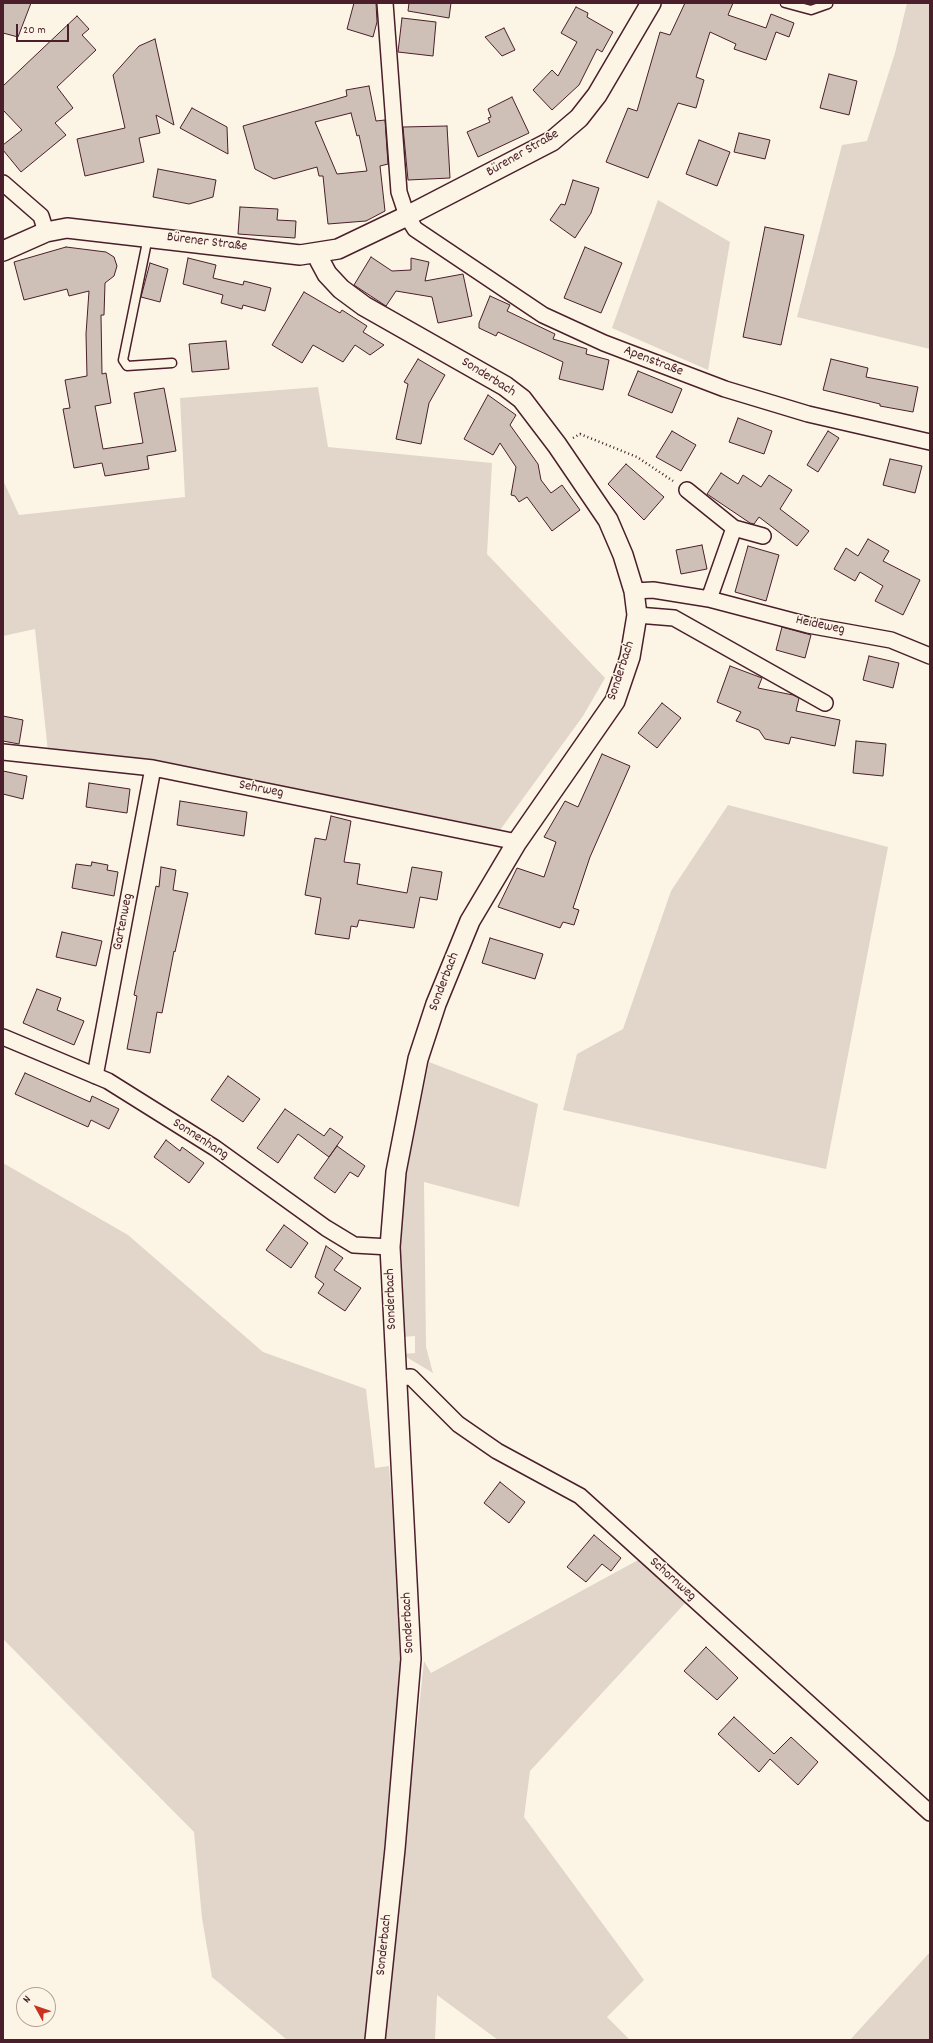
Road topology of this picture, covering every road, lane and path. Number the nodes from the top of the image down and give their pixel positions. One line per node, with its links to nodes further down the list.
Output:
1 (385, 3): 6 (street)
2 (651, 3): 6 (street, Bürener Straße)
3 (785, 3): 4 (lane)
4 (828, 4)
5 (3, 183): 7 (street)
6 (408, 216): 10 (street, Bürener Straße); 12 (street, Apenstraße)
7 (46, 232): 8 (street, Bürener Straße); 9 (street, Bürener Straße)
8 (148, 236): 10 (street, Bürener Straße); 11 (lane)
9 (3, 251)
10 (318, 253): 13 (street, Sonderbach)
11 (172, 363)
12 (930, 442)
13 (557, 445): 14 (path); 17 (street, Sonderbach)
14 (687, 490): 15 (street)
15 (734, 528): 16 (street); 18 (street)
16 (763, 536)
17 (634, 591): 18 (street, Heideweg); 19 (street, Sonderbach)
18 (708, 599): 20 (street, Heideweg)
19 (637, 615): 21 (street); 24 (street, Sonderbach)
20 (930, 656)
21 (825, 703)
22 (3, 752): 23 (street, Sehrweg)
23 (153, 768): 24 (street, Sehrweg); 26 (street, Gartenweg)
24 (517, 842): 27 (street, Sonderbach)
25 (3, 1037): 26 (street, Sonnenhang)
26 (95, 1076): 27 (street, Sonnenhang)
27 (390, 1247): 28 (street, Sonderbach)
28 (395, 1378): 29 (street, Schornweg); 30 (street, Sonderbach)
29 (930, 1813)
30 (375, 2040)

